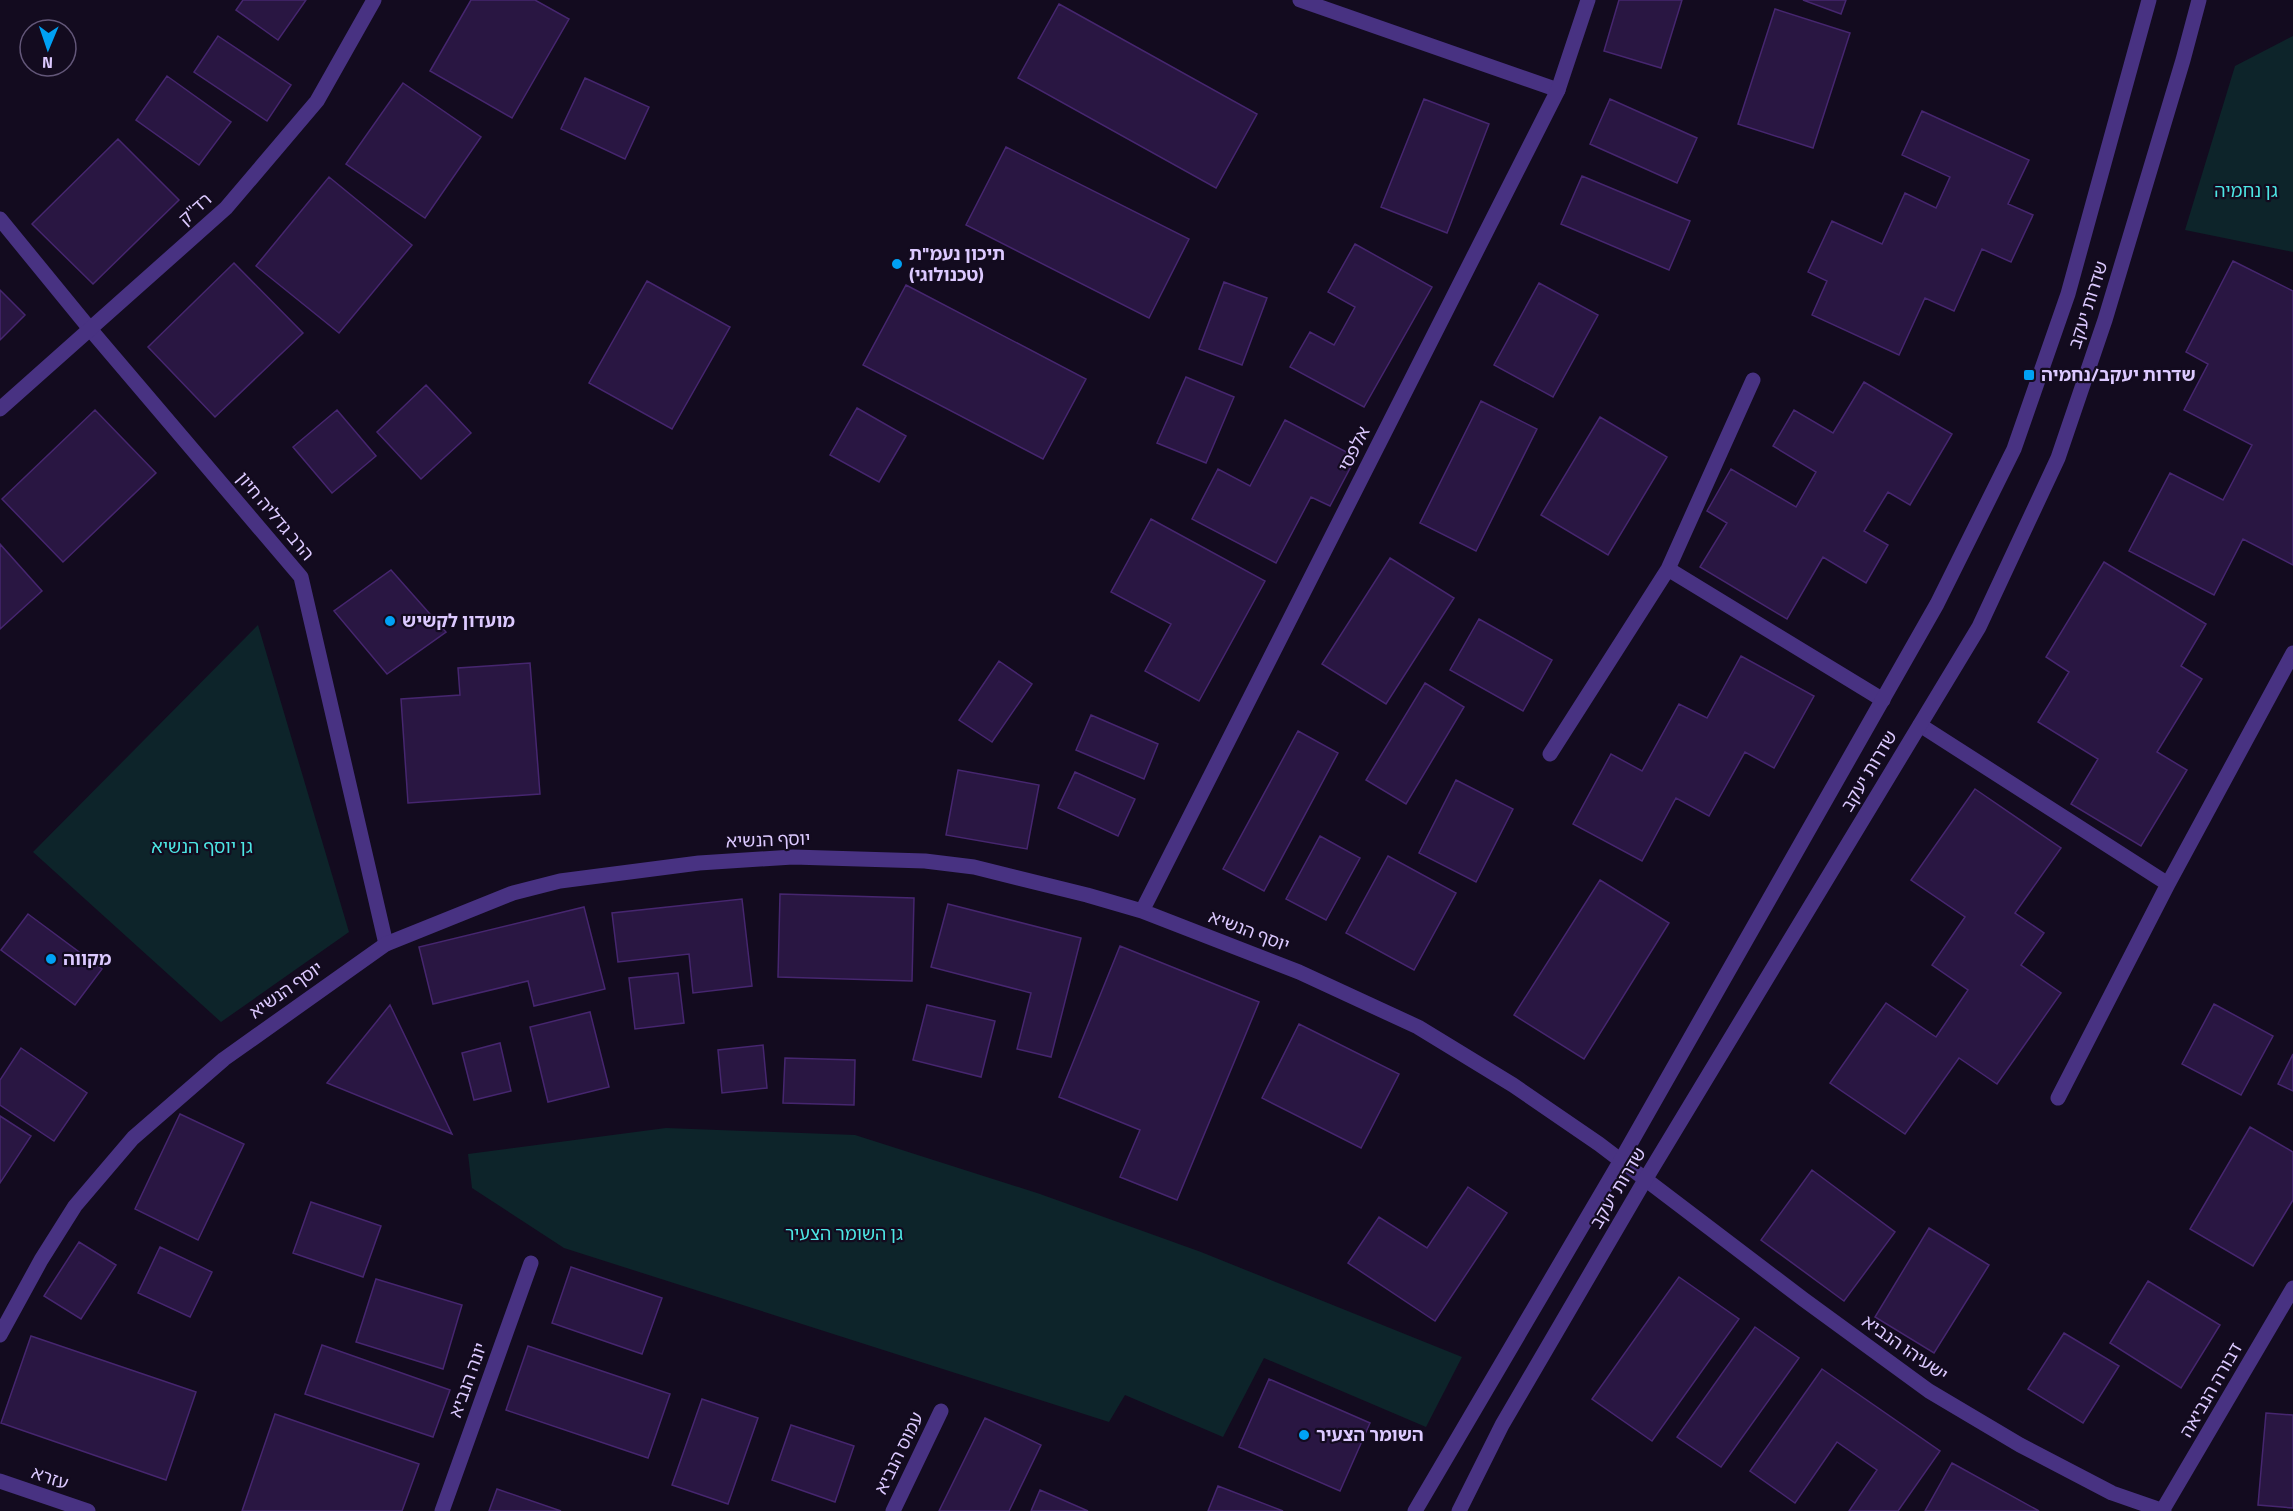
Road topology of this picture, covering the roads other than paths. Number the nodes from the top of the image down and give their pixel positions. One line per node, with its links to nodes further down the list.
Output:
1 (374, 0): 8 (street, רד"ק)
2 (1300, 0): 6 (street)
3 (1588, 0): 6 (street, אלפסי)
4 (2149, 0): 13 (street, שדרות יעקב)
5 (2199, 0): 14 (street, שדרות יעקב)
6 (1558, 90): 17 (street, אלפסי)
7 (0, 219): 8 (street, הרב גדליה חיון)
8 (90, 329): 10 (street, רד"ק); 18 (street, הרב גדליה חיון)
9 (1753, 380): 11 (street)
10 (0, 409)
11 (1668, 569): 13 (street); 15 (street)
12 (2293, 653): 16 (street)
13 (1883, 700): 20 (street, שדרות יעקב)
14 (1920, 725): 16 (street); 21 (street, שדרות יעקב)
15 (1550, 754)
16 (2168, 884): 19 (street)
17 (1142, 910): 18 (street, יוסף הנשיא); 20 (street, יוסף הנשיא)
18 (386, 944): 24 (street, יוסף הנשיא)
19 (2058, 1098)
20 (1621, 1160): 21 (street, יוסף הנשיא); 30 (street, שדרות יעקב)
21 (1645, 1180): 31 (street, שדרות יעקב); 32 (street, ישעיהו הנביא)
22 (531, 1263): 28 (street, יונה הנביא)
23 (2293, 1288): 32 (street, דבורה הנביאה)
24 (0, 1335)
25 (941, 1412): 29 (street, עמוס הנביא)
26 (0, 1481): 27 (street, עזרא)
27 (88, 1511)
28 (442, 1511)
29 (893, 1511)
30 (1415, 1511)
31 (1459, 1511)
32 (2163, 1511)

